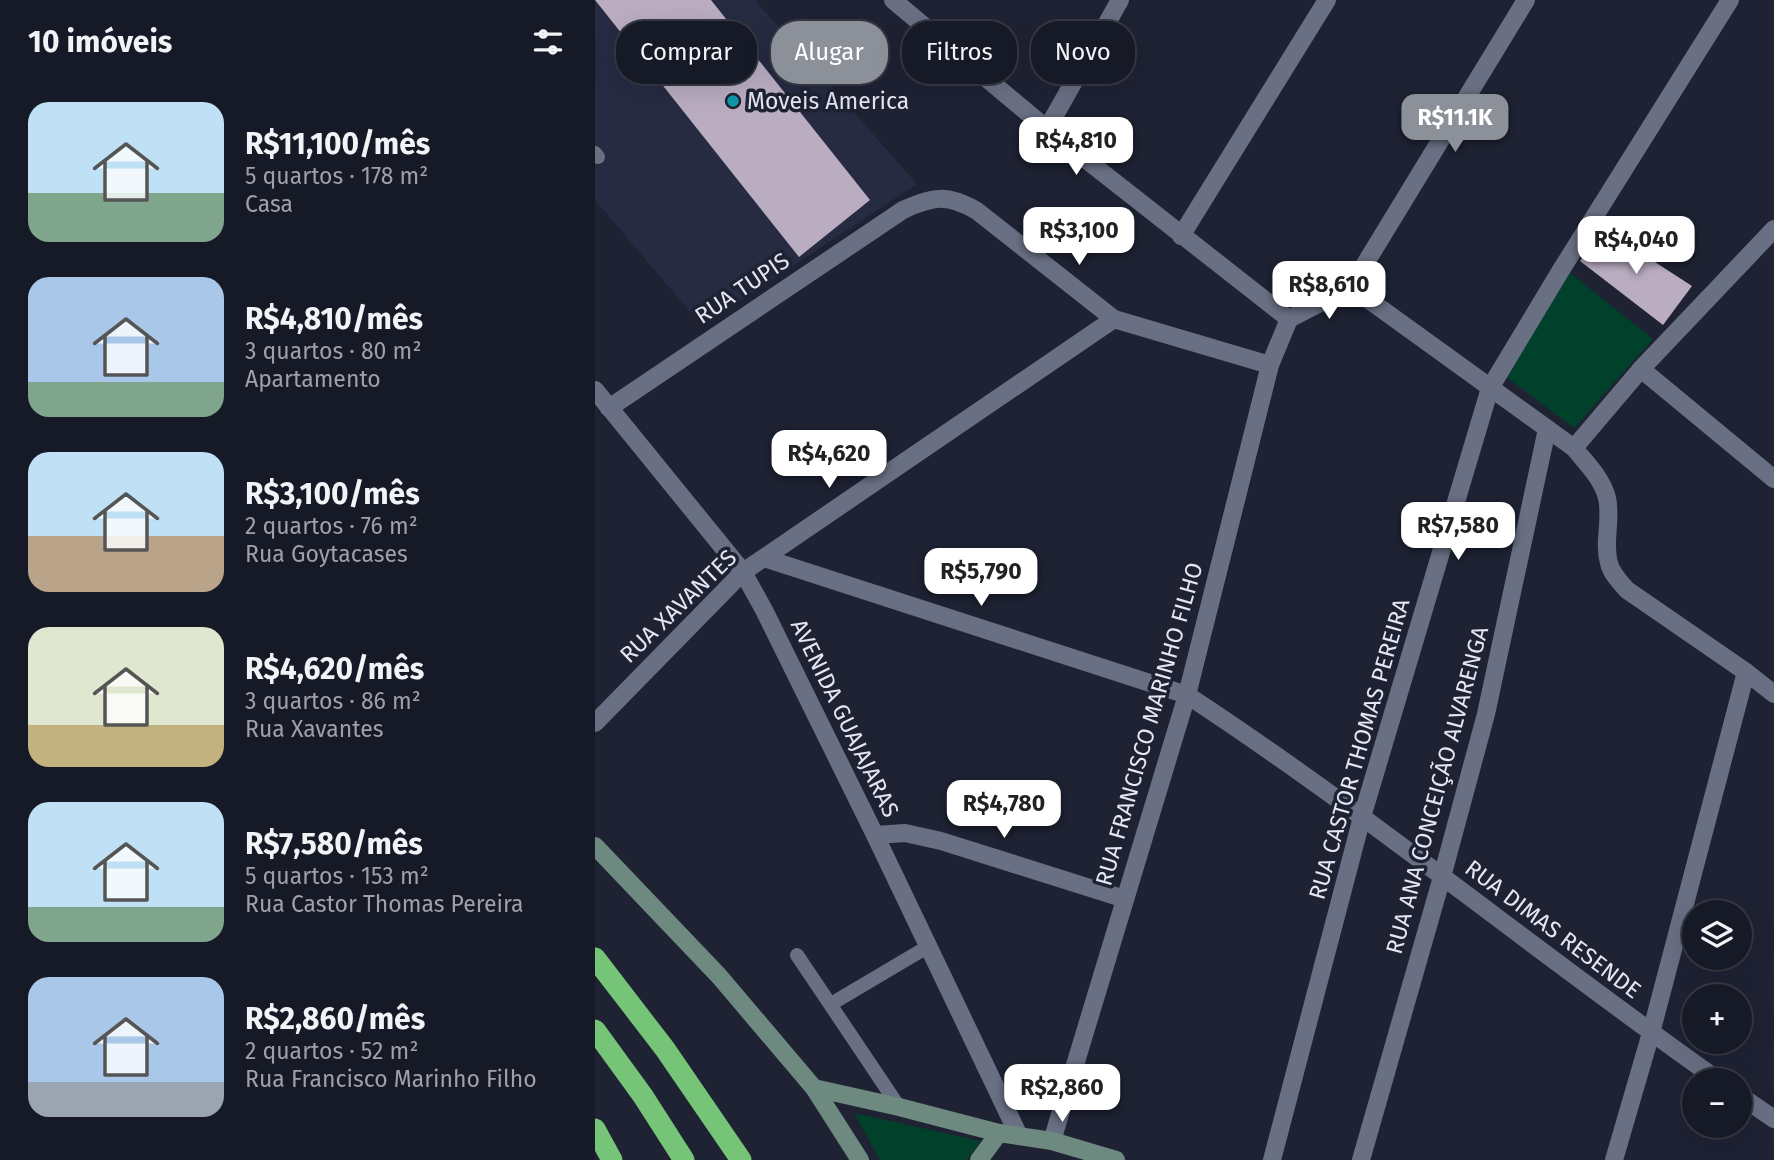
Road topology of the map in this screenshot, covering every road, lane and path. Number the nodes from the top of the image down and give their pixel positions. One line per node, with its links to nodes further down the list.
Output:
1 (893, 0): 6 (street)
2 (1120, 0): 6 (street)
3 (1327, 0): 8 (street)
4 (1526, 0): 9 (street)
5 (1730, 0): 14 (street, RUA CASTOR THOMAS PEREIRA)
6 (1047, 129): 8 (street)
7 (1774, 229): 13 (street)
8 (1181, 236): 11 (street)
9 (1351, 287): 11 (street); 14 (street)
10 (1114, 319): 12 (street); 16 (street, RUA TUPIS); 20 (street, RUA XAVANTES)
11 (1289, 319): 12 (street, RUA FRANCISCO MARINHO FILHO)
12 (1270, 365): 24 (street, RUA FRANCISCO MARINHO FILHO)
13 (1640, 369): 18 (street); 19 (street)
14 (1490, 388): 17 (street); 26 (street, RUA CASTOR THOMAS PEREIRA)
15 (595, 390): 16 (street, AVENIDA GUAJAJARAS)
16 (609, 408): 21 (street, AVENIDA GUAJAJARAS)
17 (1547, 429): 18 (street); 29 (street, RUA ANA CONCEIÇÃO ALVARENGA)
18 (1574, 448): 22 (street)
19 (1774, 479)
20 (764, 558): 21 (street, RUA XAVANTES); 24 (street, RUA DIMAS RESENDE)
21 (743, 572): 25 (street, RUA XAVANTES); 27 (street, AVENIDA GUAJAJARAS)
22 (1746, 672): 23 (street); 36 (street)
23 (1774, 694)
24 (1187, 695): 26 (street, RUA DIMAS RESENDE); 30 (street, RUA FRANCISCO MARINHO FILHO)
25 (595, 723)
26 (1362, 817): 29 (street, RUA DIMAS RESENDE); 52 (street, RUA CASTOR THOMAS PEREIRA)
27 (875, 835): 30 (street); 31 (street, AVENIDA GUAJAJARAS)
28 (595, 846): 38 (main road)
29 (1442, 877): 36 (street, RUA DIMAS RESENDE); 53 (street, RUA ANA CONCEIÇÃO ALVARENGA)
30 (1125, 899): 45 (street, RUA FRANCISCO MARINHO FILHO)
31 (929, 946): 34 (lane); 44 (street, AVENIDA GUAJAJARAS)
32 (797, 955): 34 (lane)
33 (595, 958): 48 (highway)
34 (831, 1004): 40 (lane)
35 (595, 1030): 47 (highway)
36 (1651, 1033): 37 (street, RUA DIMAS RESENDE); 54 (street)
37 (1701, 1068)
38 (814, 1088): 40 (main road); 49 (main road)
39 (1752, 1104): 41 (street)
40 (899, 1107): 43 (main road)
41 (1774, 1119)
42 (595, 1129): 46 (highway)
43 (999, 1133): 44 (main road); 50 (main road)
44 (1019, 1136): 45 (main road)
45 (1052, 1141): 51 (main road)
46 (612, 1160)
47 (684, 1160)
48 (741, 1160)
49 (860, 1160)
50 (979, 1160)
51 (1116, 1160)
52 (1272, 1160)
53 (1361, 1160)
54 (1614, 1160)

